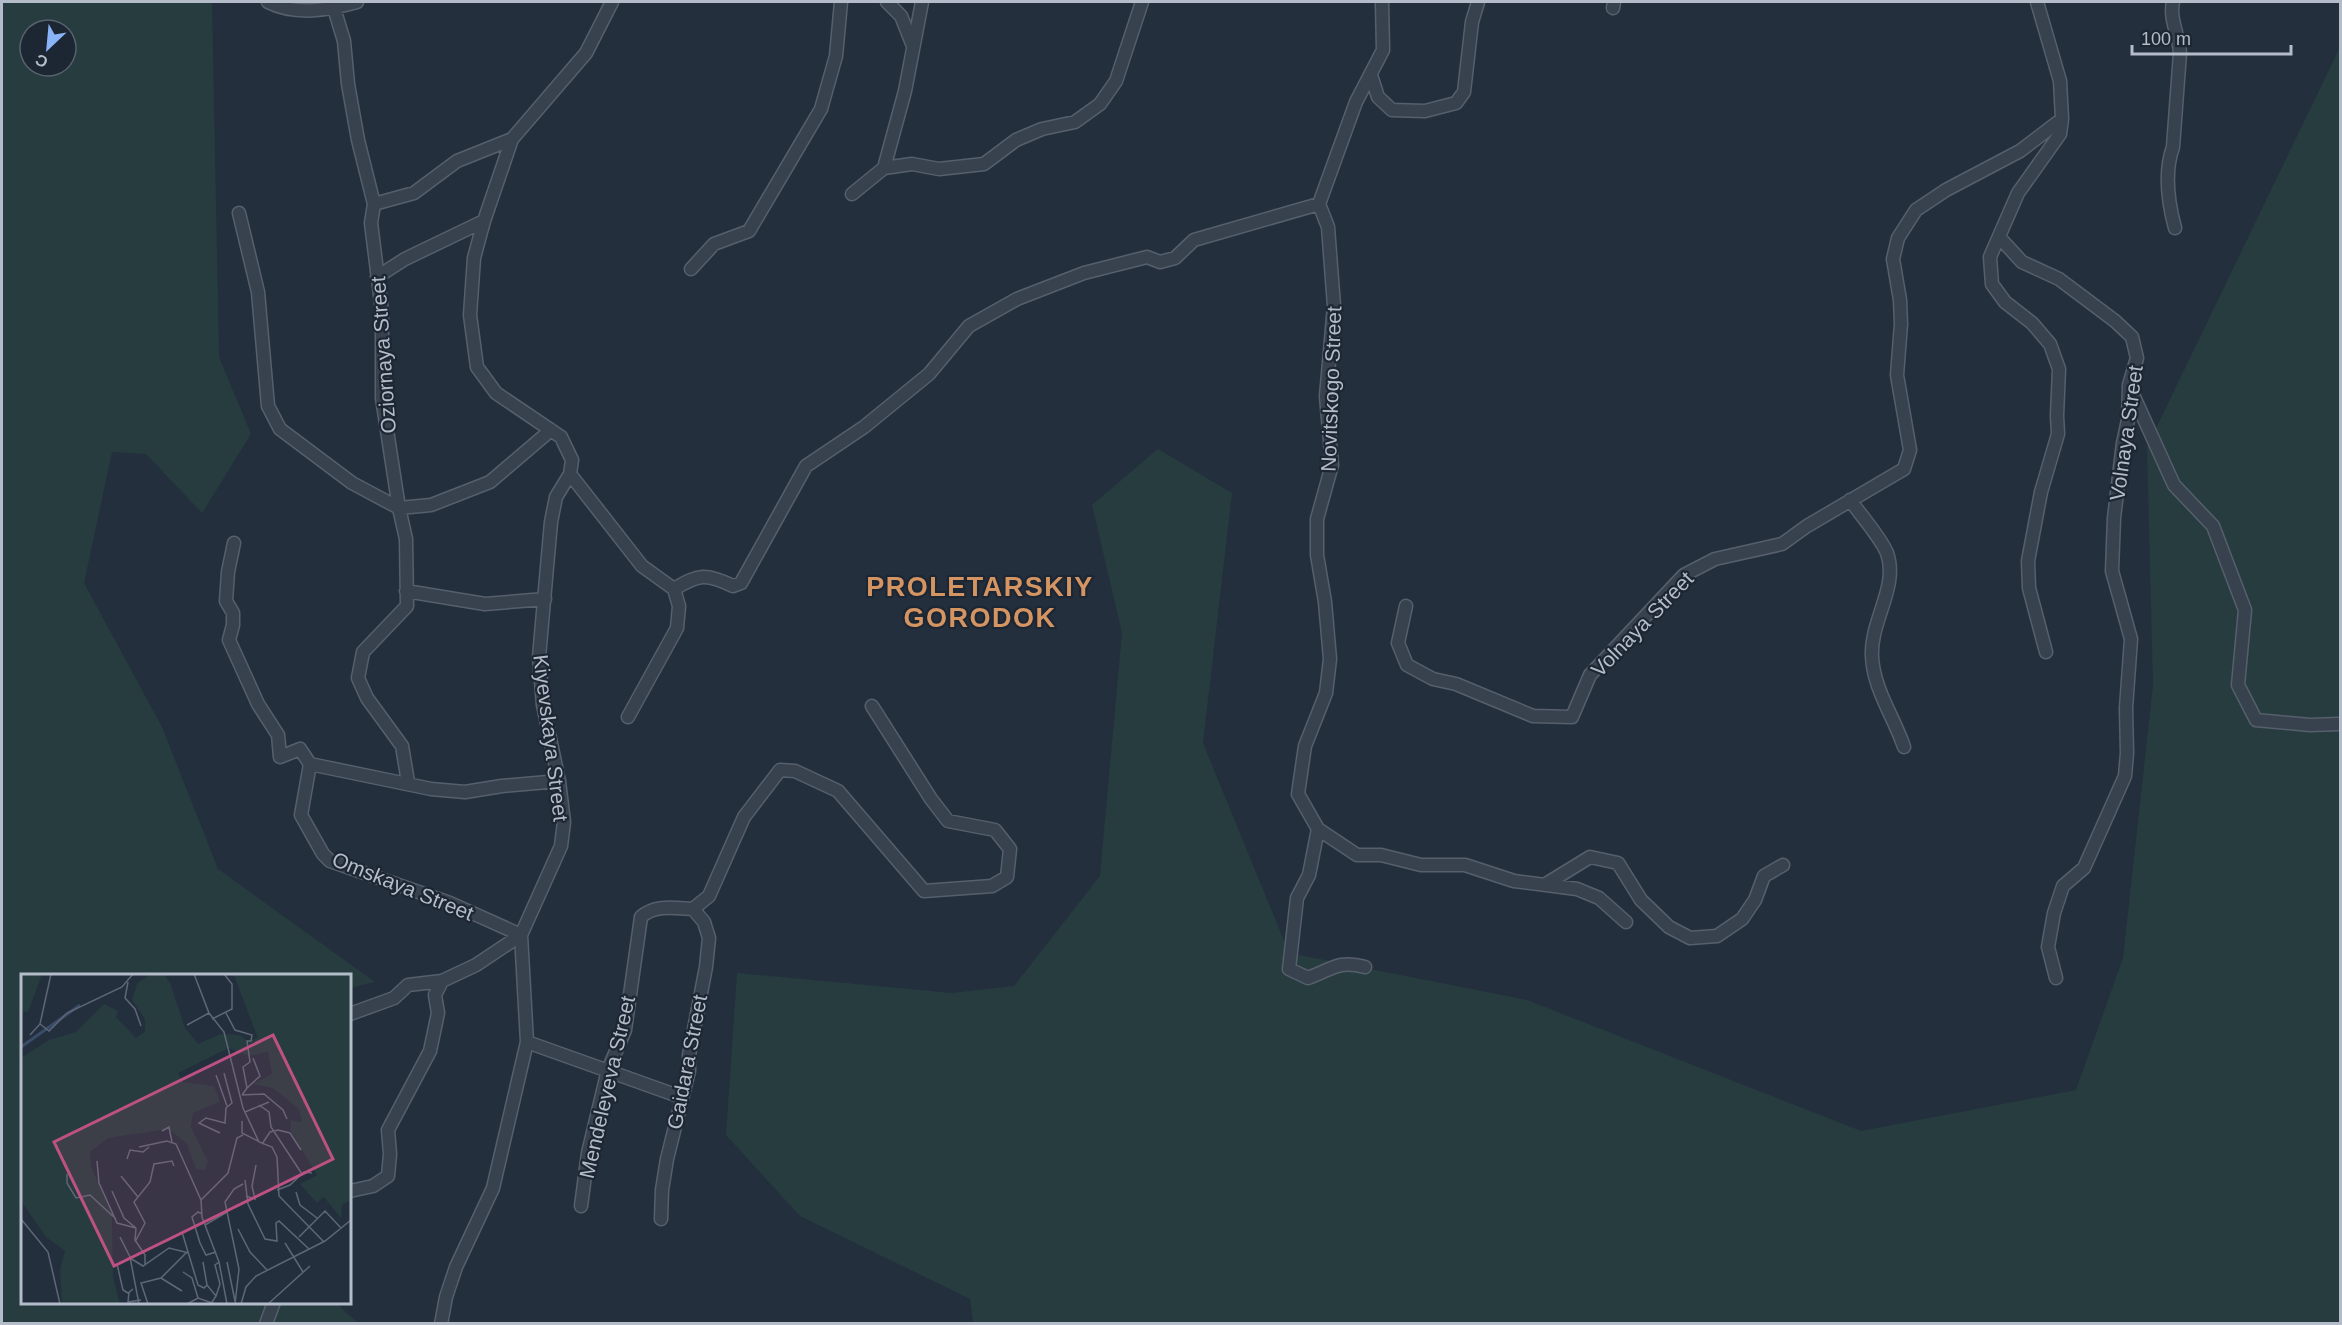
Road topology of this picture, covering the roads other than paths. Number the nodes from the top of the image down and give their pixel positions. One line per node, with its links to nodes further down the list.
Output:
1 (268, 2): 12 (street)
2 (357, 2): 12 (street)
3 (612, 2): 16 (street)
4 (841, 2): 25 (street)
5 (887, 2): 13 (street)
6 (922, 2): 13 (street)
7 (1142, 2): 17 (street)
8 (1382, 2): 14 (street)
9 (1478, 2): 14 (street)
10 (2037, 2): 15 (street)
11 (2173, 2): 23 (street)
12 (334, 8): 19 (street, Oziornaya Street)
13 (914, 47): 17 (street)
14 (1371, 75): 20 (street)
15 (2062, 119): 24 (street); 30 (street, Volnaya Street)
16 (512, 139): 19 (street); 22 (street)
17 (884, 168): 18 (street)
18 (852, 194)
19 (374, 204): 26 (street, Oziornaya Street)
20 (1319, 204): 33 (street); 45 (street, Novitskogo Street)
21 (239, 213): 31 (street)
22 (484, 221): 26 (street); 28 (street)
23 (2175, 228)
24 (2000, 237): 27 (street, Volnaya Street); 37 (street)
25 (691, 269)
26 (377, 277): 31 (street, Oziornaya Street)
27 (2129, 385): 40 (street); 52 (street, Volnaya Street)
28 (551, 430): 29 (street); 31 (street)
29 (570, 474): 33 (street); 35 (street, Kiyevskaya Street)
30 (1850, 500): 36 (street, Volnaya Street); 41 (street)
31 (399, 508): 34 (street, Oziornaya Street)
32 (234, 543): 42 (street)
33 (674, 589): 39 (street)
34 (406, 591): 35 (street); 44 (street, Oziornaya Street)
35 (545, 599): 43 (street, Kiyevskaya Street)
36 (1406, 606)
37 (2046, 652)
38 (872, 706): 48 (street)
39 (628, 717)
40 (2340, 724)
41 (1904, 747)
42 (310, 764): 44 (street); 50 (street, Omskaya Street)
43 (560, 781): 44 (street); 50 (street, Kiyevskaya Street)
44 (408, 782)
45 (1318, 829): 47 (street, Novitskogo Street); 51 (street)
46 (1783, 865): 47 (street)
47 (1546, 884): 49 (street)
48 (693, 909): 56 (street, Mendeleyeva Street); 57 (street, Gaidara Street)
49 (1626, 922)
50 (521, 935): 53 (street); 55 (street, Kiyevskaya Street)
51 (1365, 967)
52 (2056, 978)
53 (442, 981): 54 (street); 58 (street)
54 (351, 1014)
55 (527, 1042): 56 (street); 63 (street, Kiyevskaya Street)
56 (608, 1070): 57 (street); 59 (street, Mendeleyeva Street)
57 (681, 1097): 60 (street, Gaidara Street)
58 (351, 1191)
59 (581, 1206)
60 (661, 1219)
61 (273, 1304): 62 (street)
62 (266, 1323)
63 (441, 1323)

